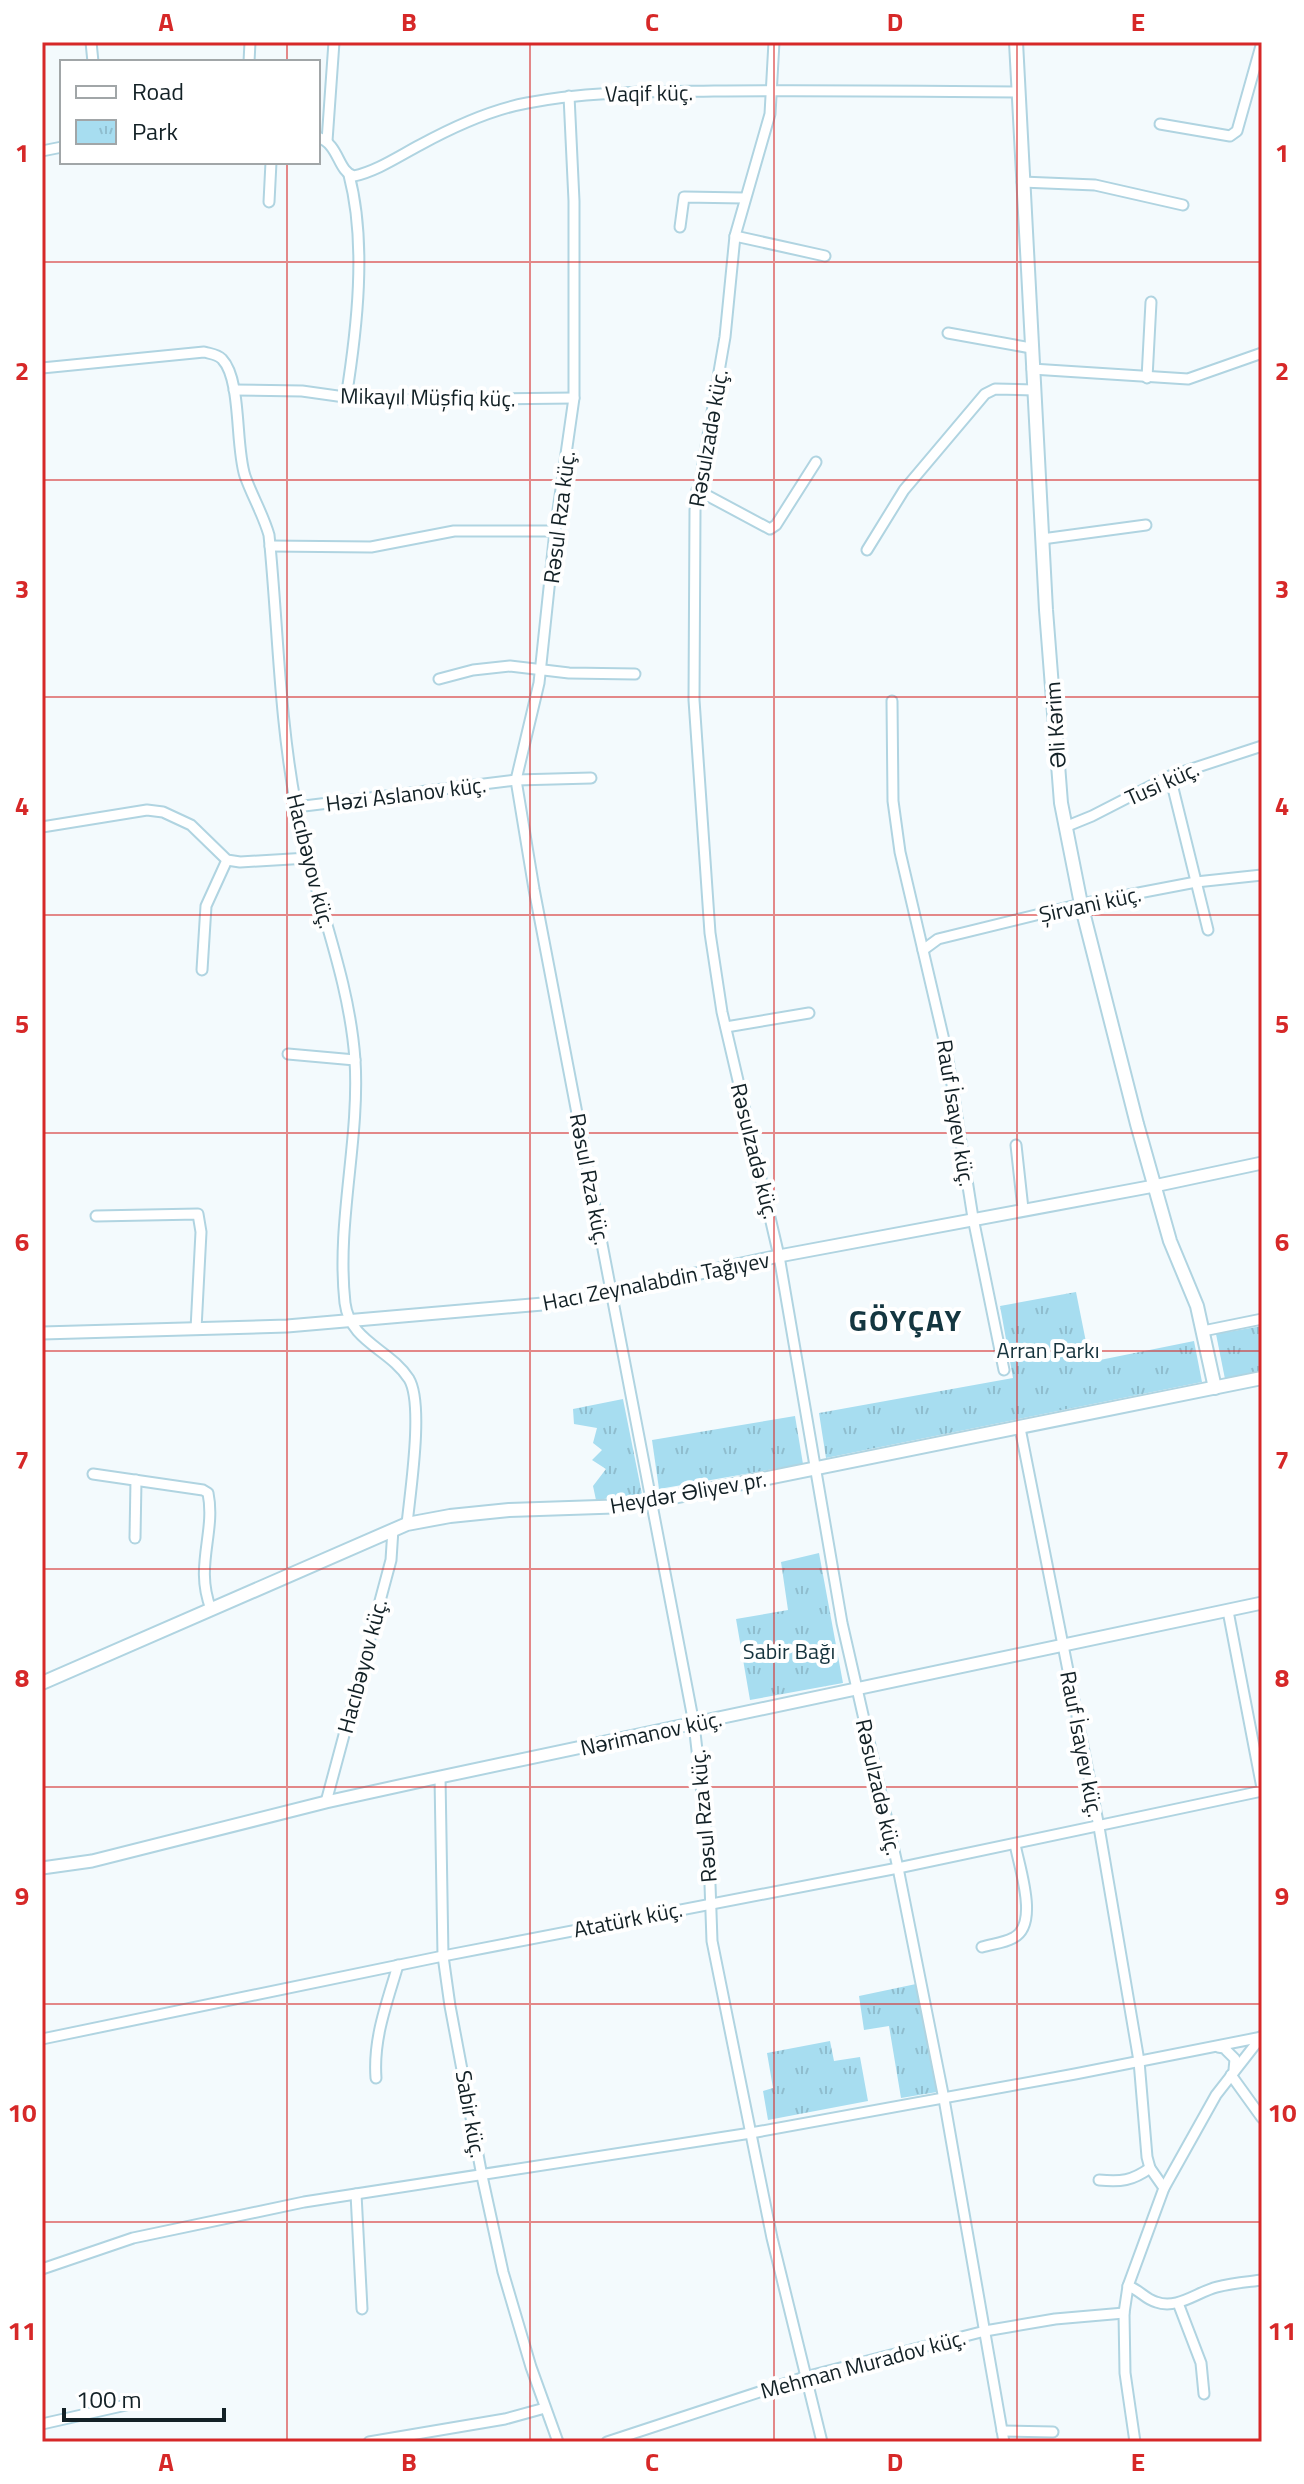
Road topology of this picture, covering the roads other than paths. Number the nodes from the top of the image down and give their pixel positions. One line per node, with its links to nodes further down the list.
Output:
1 (334, 42): 9 (street)
2 (774, 42): 5 (street, Rəsulzadə küç.)
3 (1016, 42): 6 (main road, Əli Kərim)
4 (1262, 42): 8 (street)
5 (771, 91): 6 (street, Vaqif küç.); 7 (street, Vaqif küç.); 13 (street, Rəsulzadə küç.)
6 (1017, 92): 12 (main road, Əli Kərim)
7 (569, 96): 11 (street, Vaqif küç.); 29 (street, Rəsul Rza küç.)
8 (1160, 124)
9 (323, 139): 11 (street)
10 (271, 164): 14 (street)
11 (349, 175): 28 (street)
12 (1022, 182): 15 (street); 21 (main road, Əli Kərim)
13 (744, 198): 16 (street); 17 (street, Rəsulzadə küç.)
14 (269, 202)
15 (1183, 205)
16 (680, 227)
17 (735, 236): 18 (street); 31 (street, Rəsulzadə küç.)
18 (825, 256)
19 (1151, 302): 25 (street)
20 (948, 333): 21 (street)
21 (1031, 348): 24 (main road, Əli Kərim)
22 (1262, 353): 25 (street)
23 (42, 368): 26 (street, Hacıbəyov küç.)
24 (1032, 369): 25 (street); 27 (main road, Əli Kərim)
25 (1147, 378)
26 (234, 390): 28 (street, Mikayıl Müşfiq küç.); 35 (street, Hacıbəyov küç.)
27 (1034, 390): 34 (main road, Əli Kərim); 36 (street)
28 (346, 398): 29 (street, Mikayıl Müşfiq küç.)
29 (574, 398): 33 (street, Rəsul Rza küç.)
30 (816, 462): 31 (street)
31 (697, 490): 57 (street, Rəsulzadə küç.)
32 (1146, 525): 34 (street)
33 (555, 531): 35 (street); 37 (street, Rəsul Rza küç.)
34 (1042, 539): 47 (main road, Əli Kərim)
35 (270, 546): 45 (street, Hacıbəyov küç.)
36 (867, 550)
37 (540, 669): 38 (street); 39 (street); 44 (street, Rəsul Rza küç.)
38 (635, 674)
39 (439, 679)
40 (892, 701): 54 (street, Rauf İsayev küç.)
41 (1262, 746): 42 (street, Tusi küç.)
42 (1170, 776): 47 (street, Tusi küç.); 51 (street)
43 (591, 778): 44 (street, Həzi Aslanov küç.)
44 (516, 780): 45 (street, Həzi Aslanov küç.); 67 (street, Rəsul Rza küç.)
45 (296, 807): 48 (street, Hacıbəyov küç.)
46 (42, 827): 49 (street)
47 (1065, 827): 52 (main road, Əli Kərim)
48 (308, 858): 49 (street); 59 (street, Hacıbəyov küç.)
49 (227, 860): 55 (street)
50 (1262, 875): 51 (street, Şirvani küç.)
51 (1196, 882): 52 (street, Şirvani küç.); 53 (street)
52 (1081, 904): 54 (street, Şirvani küç.); 62 (main road, Əli Kərim)
53 (1208, 930)
54 (923, 950): 65 (street, Rauf İsayev küç.)
55 (202, 970)
56 (809, 1013): 57 (street)
57 (726, 1027): 66 (street, Rəsulzadə küç.)
58 (288, 1054): 59 (street)
59 (355, 1060): 69 (street, Hacıbəyov küç.)
60 (1016, 1145): 63 (street)
61 (1262, 1163): 62 (street, Hacı Zeynalabdin Tağıyev)
62 (1154, 1186): 63 (street, Hacı Zeynalabdin Tağıyev); 71 (main road, Əli Kərim)
63 (1023, 1209): 65 (street, Hacı Zeynalabdin Tağıyev)
64 (96, 1216): 70 (street)
65 (973, 1218): 66 (street, Hacı Zeynalabdin Tağıyev); 73 (street, Rauf İsayev küç.)
66 (779, 1256): 67 (street, Hacı Zeynalabdin Tağıyev); 77 (street, Rəsulzadə küç.)
67 (612, 1293): 69 (street, Hacı Zeynalabdin Tağıyev); 80 (street, Rəsul Rza küç.)
68 (1262, 1319): 71 (street)
69 (349, 1322): 70 (street, Hacı Zeynalabdin Tağıyev); 81 (street)
70 (196, 1329): 72 (street, Hacı Zeynalabdin Tağıyev)
71 (1203, 1331): 75 (main road, Əli Kərim)
72 (42, 1333)
73 (1004, 1370)
74 (1262, 1378): 75 (main road, Heydər Əliyev pr.)
75 (1215, 1388): 76 (main road, Heydər Əliyev pr.)
76 (1020, 1428): 77 (main road, Heydər Əliyev pr.); 87 (street, Rauf İsayev küç.)
77 (815, 1469): 80 (main road, Heydər Əliyev pr.); 89 (street, Rəsulzadə küç.)
78 (93, 1474): 79 (street)
79 (136, 1480): 83 (street); 85 (street)
80 (653, 1502): 81 (main road, Heydər Əliyev pr.); 90 (street, Rəsul Rza küç.)
81 (407, 1524): 82 (main road, Heydər Əliyev pr.)
82 (393, 1529): 85 (main road, Heydər Əliyev pr.); 93 (street, Hacıbəyov küç.)
83 (135, 1538)
84 (1262, 1603): 86 (street, Nərimanov küç.)
85 (211, 1609): 88 (main road, Heydər Əliyev pr.)
86 (1228, 1611): 87 (street, Nərimanov küç.); 92 (street)
87 (1062, 1645): 89 (street, Nərimanov küç.); 94 (street, Rauf İsayev küç.)
88 (42, 1683)
89 (856, 1690): 90 (street, Nərimanov küç.); 97 (street, Rəsulzadə küç.)
90 (694, 1724): 91 (street, Nərimanov küç.); 98 (street, Rəsul Rza küç.)
91 (440, 1777): 93 (street, Nərimanov küç.); 100 (street, Sabir küç.)
92 (1262, 1790): 94 (street, Atatürk küç.)
93 (326, 1802): 96 (street, Nərimanov küç.)
94 (1099, 1827): 95 (street, Atatürk küç.); 105 (street, Rauf İsayev küç.)
95 (1015, 1844): 97 (street, Atatürk küç.); 99 (street)
96 (42, 1868)
97 (898, 1868): 98 (street, Atatürk küç.); 108 (street, Rəsulzadə küç.)
98 (709, 1903): 100 (street, Atatürk küç.); 110 (street, Rəsul Rza küç.)
99 (982, 1947)
100 (443, 1956): 101 (street, Atatürk küç.); 112 (street, Sabir küç.)
101 (398, 1965): 103 (street, Atatürk küç.); 107 (street)
102 (1262, 2037): 104 (street); 106 (street)
103 (42, 2039)
104 (1215, 2047): 105 (street); 106 (street)
105 (1139, 2061): 108 (street); 111 (street, Rauf İsayev küç.)
106 (1232, 2073): 109 (street); 114 (street)
107 (376, 2078)
108 (944, 2099): 110 (street); 122 (street, Rəsulzadə küç.)
109 (1262, 2118)
110 (751, 2133): 112 (street); 123 (street, Rəsul Rza küç.)
111 (1150, 2168): 113 (street); 114 (street)
112 (482, 2176): 115 (street); 126 (street, Sabir küç.)
113 (1099, 2180)
114 (1164, 2188): 118 (street)
115 (356, 2194): 116 (street); 120 (street)
116 (42, 2269)
117 (1262, 2280): 119 (street)
118 (1128, 2286): 119 (street); 121 (street)
119 (1178, 2303): 124 (street)
120 (362, 2309)
121 (1124, 2313): 122 (street, Mehman Muradov küç.); 135 (street)
122 (985, 2331): 123 (street, Mehman Muradov küç.); 128 (street, Rəsulzadə küç.)
123 (805, 2377): 132 (street, Mehman Muradov küç.); 133 (street, Rəsul Rza küç.)
124 (1204, 2394)
125 (135, 2403): 127 (street)
126 (545, 2408): 130 (street); 131 (street, Sabir küç.)
127 (42, 2424)
128 (1002, 2431): 129 (street); 134 (street, Rəsulzadə küç.)
129 (1053, 2432)
130 (369, 2442)
131 (558, 2442)
132 (607, 2442)
133 (822, 2442)
134 (1004, 2442)
135 (1135, 2442)

